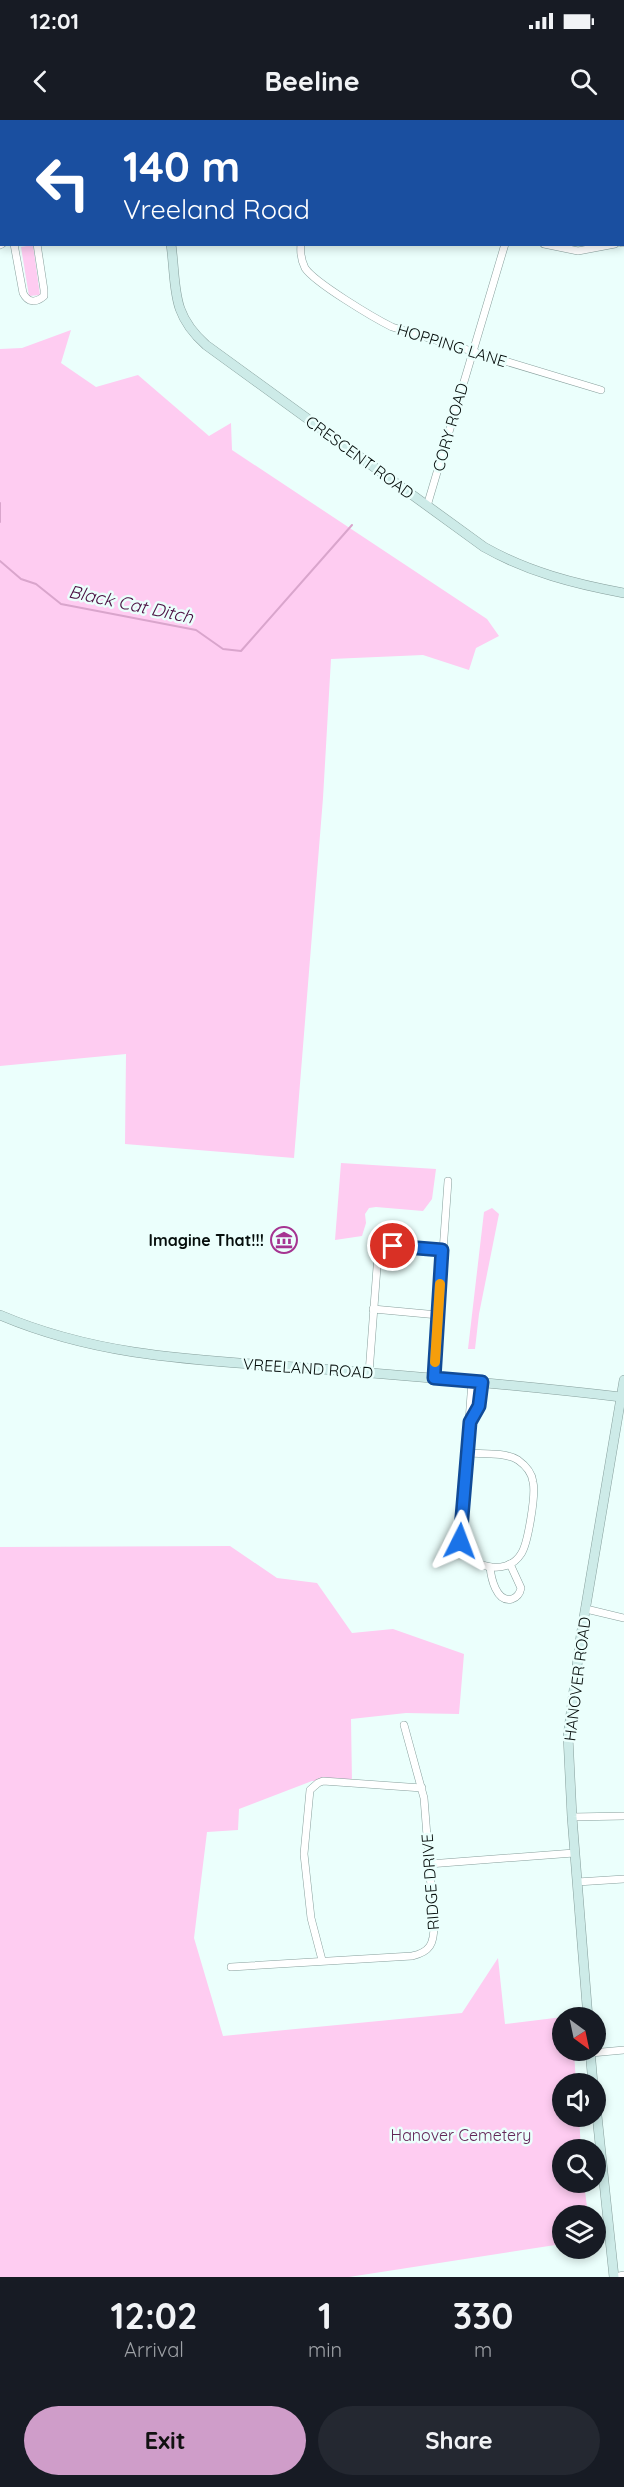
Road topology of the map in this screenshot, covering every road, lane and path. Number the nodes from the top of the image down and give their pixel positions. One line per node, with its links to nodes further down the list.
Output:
1 (14, 246): 2 (street)
2 (37, 246)
3 (171, 246): 10 (street, CRESCENT ROAD)
4 (301, 246): 8 (street, HOPPING LANE)
5 (504, 246): 8 (street, CORY ROAD)
6 (554, 246): 7 (street)
7 (601, 246)
8 (472, 352): 9 (street, HOPPING LANE); 10 (street, CORY ROAD)
9 (601, 390)
10 (427, 506): 11 (street, CRESCENT ROAD)
11 (624, 593)
12 (448, 1181): 13 (street)
13 (442, 1250): 14 (street); 16 (street)
14 (373, 1310): 16 (street); 17 (street)
15 (0, 1315): 17 (street, VREELAND ROAD)
16 (438, 1315): 18 (street)
17 (369, 1373): 18 (street, VREELAND ROAD)
18 (434, 1378): 20 (street, VREELAND ROAD)
19 (624, 1380): 21 (street, HANOVER ROAD)
20 (477, 1382): 21 (street, VREELAND ROAD); 22 (street)
21 (621, 1397): 25 (street, HANOVER ROAD)
22 (468, 1453): 23 (street); 24 (street)
23 (510, 1564): 24 (street); 24 (street)
24 (490, 1567)
25 (586, 1608): 26 (street); 30 (street, HANOVER ROAD)
26 (624, 1618)
27 (404, 1725): 28 (street, RIDGE DRIVE)
28 (422, 1788): 32 (street, RIDGE DRIVE); 35 (street)
29 (624, 1816): 30 (street)
30 (572, 1817): 31 (street, HANOVER ROAD)
31 (574, 1853): 32 (street); 34 (street, HANOVER ROAD)
32 (429, 1864): 35 (street, RIDGE DRIVE)
33 (624, 1879): 34 (street)
34 (577, 1882): 37 (street, HANOVER ROAD)
35 (322, 1960): 36 (street, RIDGE DRIVE)
36 (231, 1967)
37 (587, 2007)
38 (624, 2050): 39 (street)
39 (606, 2051)
40 (598, 2127): 42 (street)
41 (624, 2275): 42 (street)
42 (614, 2277)

